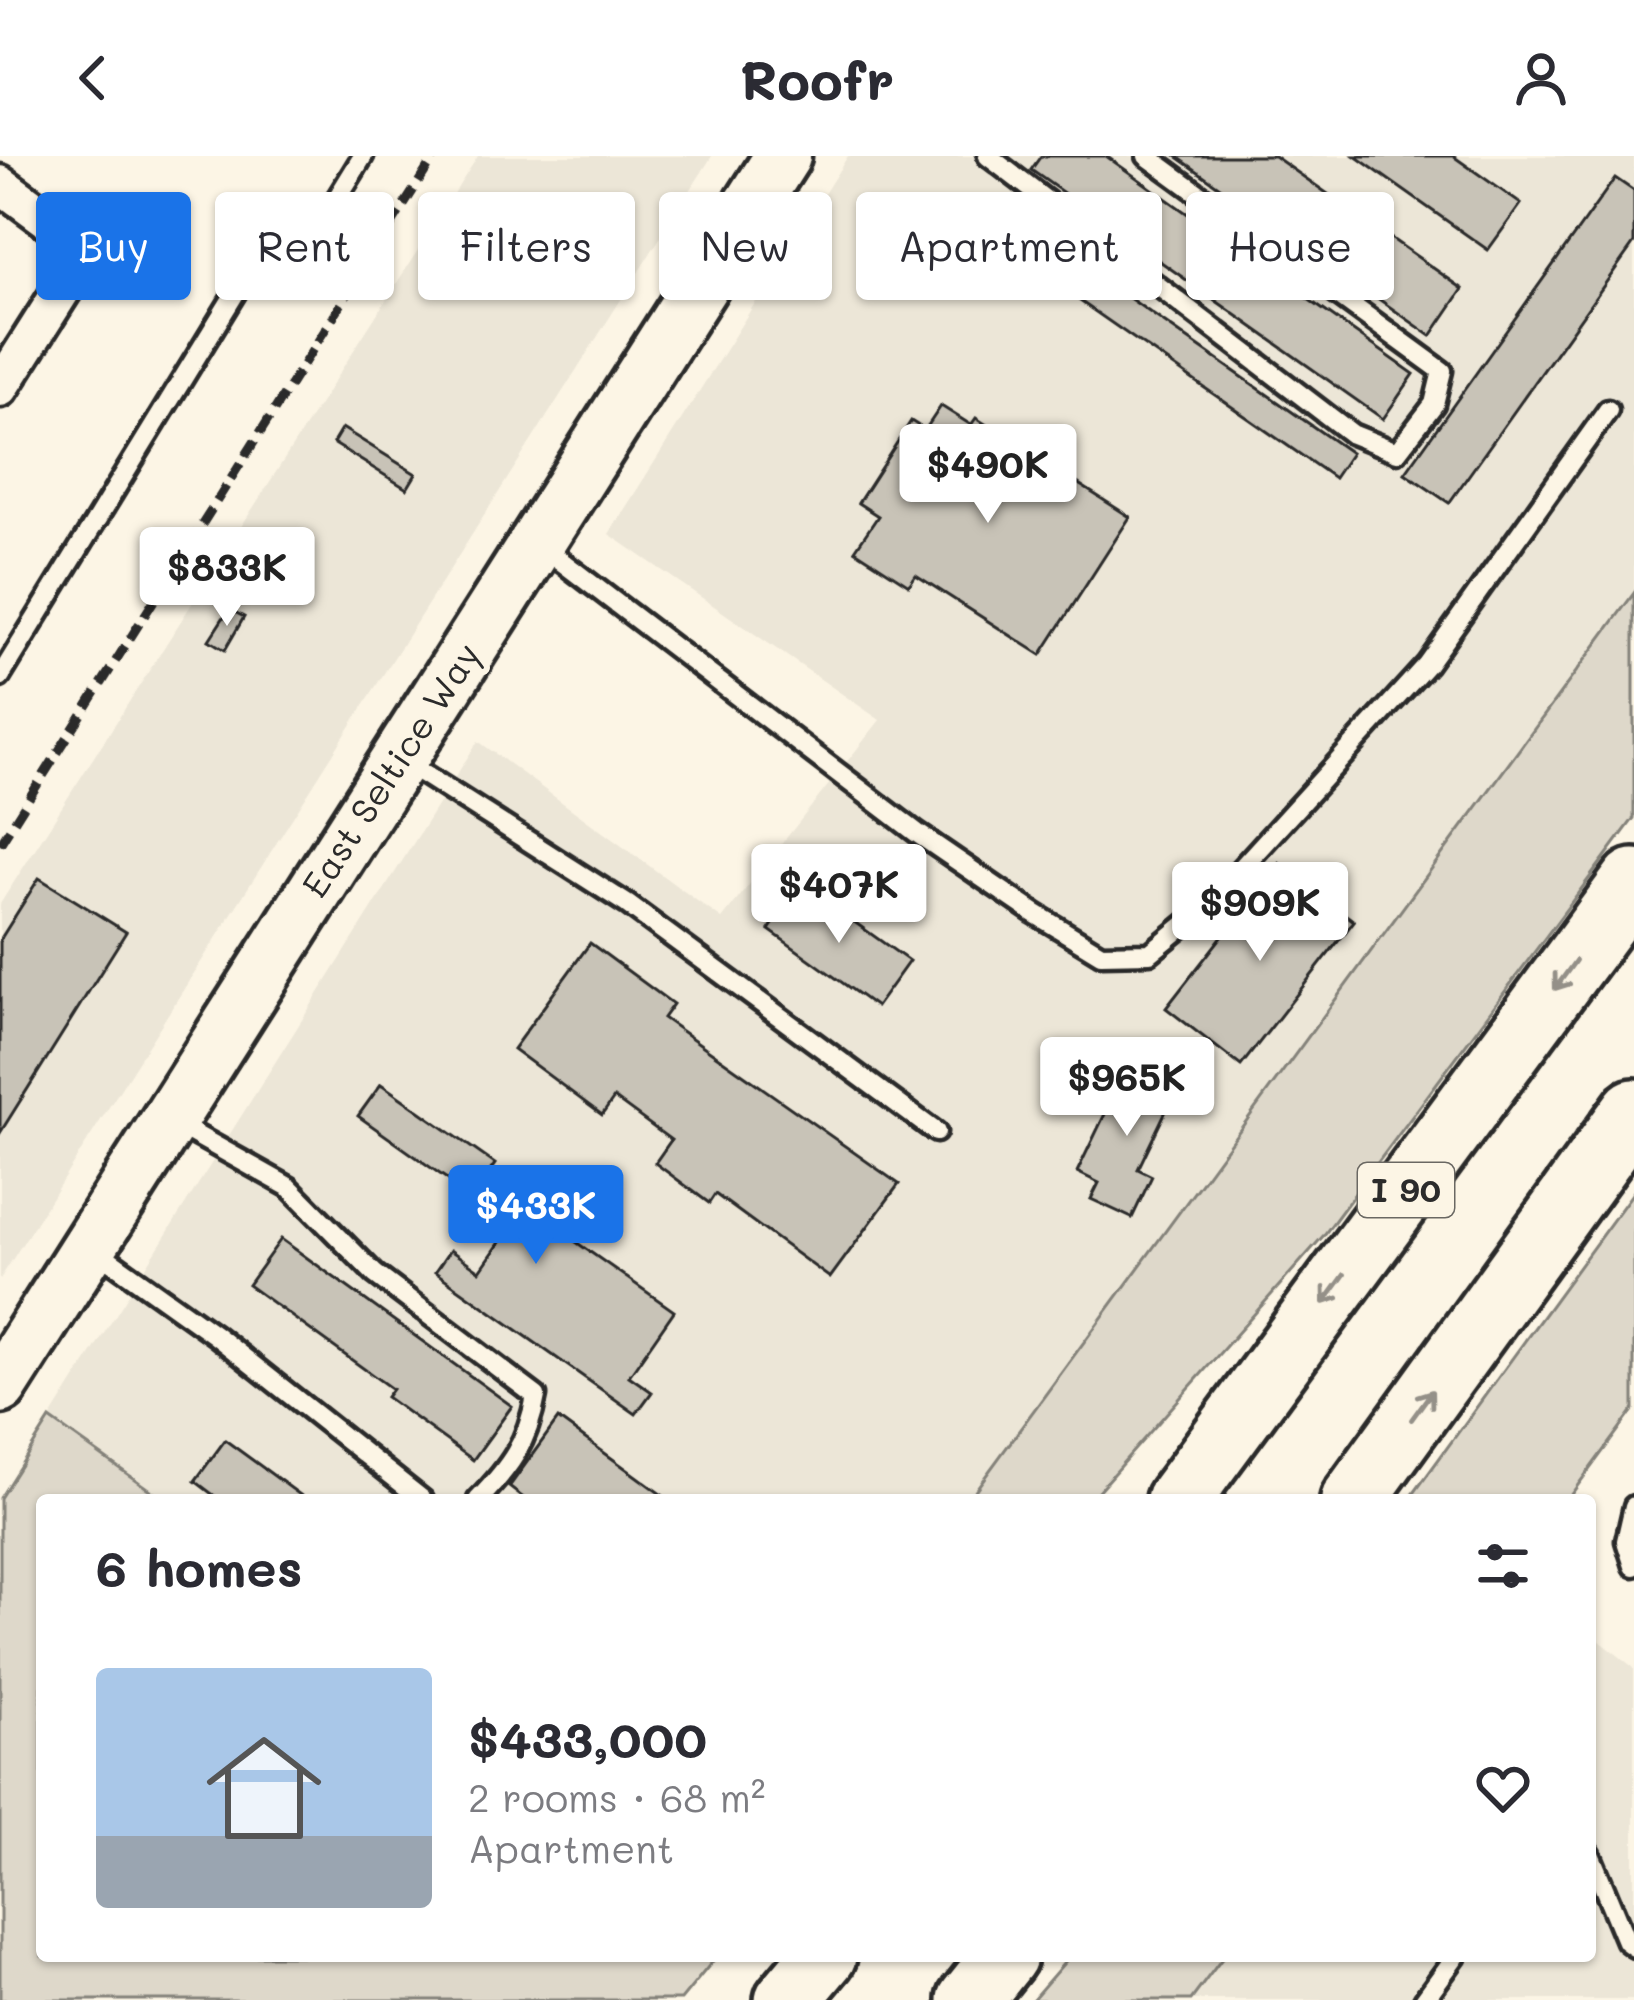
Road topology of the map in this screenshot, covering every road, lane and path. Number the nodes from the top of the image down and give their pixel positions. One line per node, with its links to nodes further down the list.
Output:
1 (363, 156): 9 (lane)
2 (783, 156): 8 (main road, East Seltice Way)
3 (988, 156): 4 (lane)
4 (1147, 156)
5 (0, 184): 6 (street)
6 (0, 388)
7 (1608, 410): 8 (lane)
8 (536, 542): 10 (main road, East Seltice Way)
9 (0, 676)
10 (399, 758): 13 (main road, East Seltice Way); 14 (lane)
11 (1634, 881): 19 (highway, I 90, one-way to 19)
12 (1634, 1112): 20 (highway, one-way to 12)
13 (167, 1119): 15 (main road, East Seltice Way); 18 (lane)
14 (936, 1132)
15 (88, 1245): 16 (main road, East Seltice Way); 17 (lane)
16 (0, 1386)
17 (415, 1494)
18 (484, 1494)
19 (1182, 1494)
20 (1357, 1494)
21 (1634, 1506): 22 (lane)
22 (1634, 1566)
23 (1596, 1868): 24 (lane)
24 (1634, 1947)
25 (819, 1962): 28 (highway)
26 (1000, 1962): 29 (highway)
27 (1452, 1962): 30 (lane)
28 (788, 2000)
29 (970, 2000)
30 (1424, 2000)

